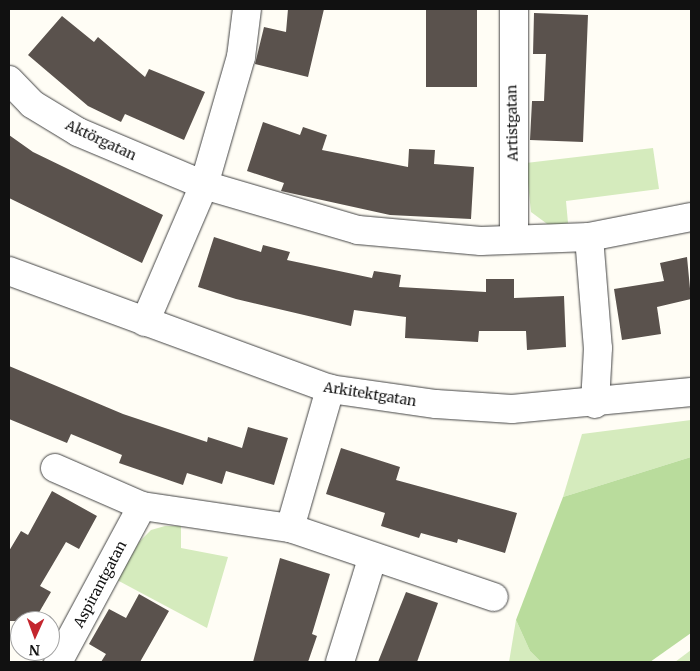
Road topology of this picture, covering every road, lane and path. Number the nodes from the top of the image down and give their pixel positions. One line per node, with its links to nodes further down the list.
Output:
1 (247, 9): 4 (street)
2 (514, 9): 6 (street, Artistgatan)
3 (9, 80): 4 (street, Aktörgatan)
4 (204, 185): 6 (street, Aktörgatan); 9 (street)
5 (691, 217): 7 (street)
6 (514, 236): 7 (street)
7 (589, 237): 12 (street)
8 (9, 271): 9 (street, Arkitektgatan)
9 (144, 322): 10 (street, Arkitektgatan)
10 (330, 390): 12 (street, Arkitektgatan); 15 (street)
11 (691, 392): 12 (street, Arkitektgatan)
12 (595, 404)
13 (55, 468): 14 (street)
14 (142, 506): 15 (street); 18 (street, Aspirantgatan)
15 (290, 528): 16 (street)
16 (372, 559): 17 (street); 19 (street)
17 (494, 597)
18 (58, 662)
19 (340, 662)

